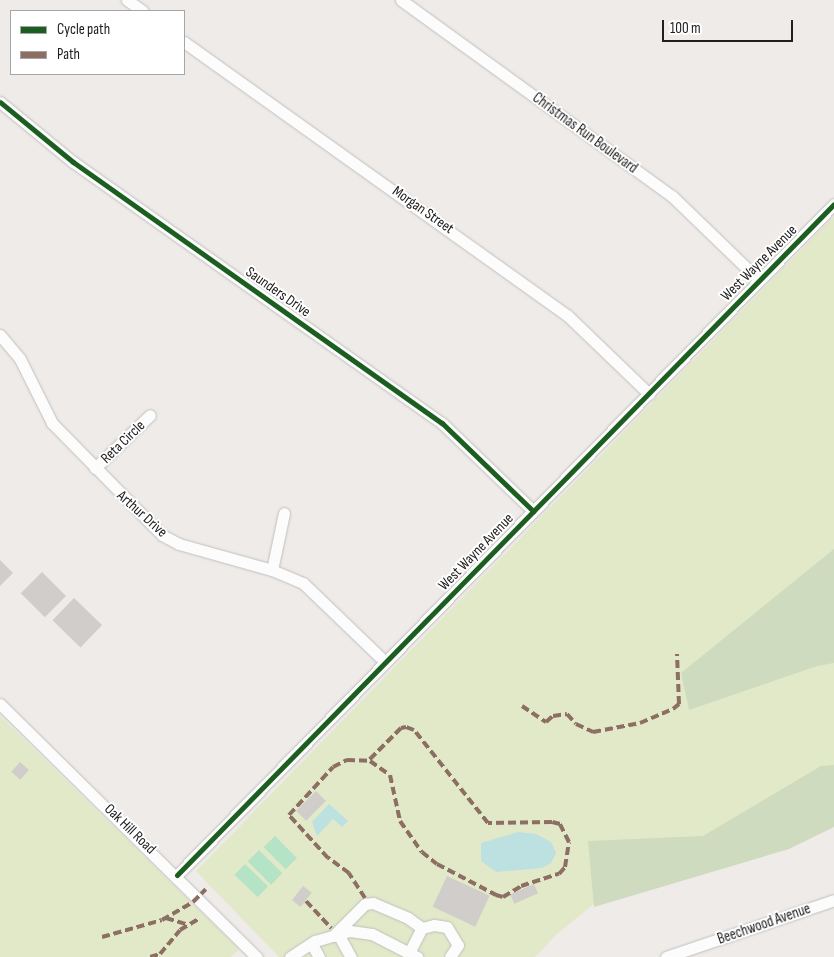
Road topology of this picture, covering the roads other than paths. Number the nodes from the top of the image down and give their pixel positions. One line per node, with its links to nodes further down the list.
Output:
1 (127, 0): 3 (street)
2 (400, 0): 7 (street, Christmas Run Boulevard)
3 (141, 10)
4 (185, 43): 9 (street, Morgan Street)
5 (0, 102): 12 (street, Saunders Drive)
6 (834, 204): 7 (street, West Wayne Avenue)
7 (758, 279): 9 (street, West Wayne Avenue)
8 (0, 335): 11 (street, Arthur Drive)
9 (649, 394): 12 (street, West Wayne Avenue)
10 (150, 415): 11 (street, Reta Circle)
11 (95, 468): 14 (street, Arthur Drive)
12 (533, 511): 15 (street, West Wayne Avenue)
13 (284, 513): 14 (street)
14 (272, 570): 15 (street, Arthur Drive)
15 (386, 662): 17 (street, West Wayne Avenue)
16 (0, 704): 17 (street, Oak Hill Road)
17 (177, 875): 23 (street, Oak Hill Road)
18 (834, 900): 21 (street, Beechwood Avenue)
19 (422, 928): 20 (street); 22 (street); 26 (street)
20 (336, 935): 22 (street); 24 (street); 25 (street)
21 (691, 953): 27 (street, Beechwood Avenue)
22 (413, 955)
23 (257, 957)
24 (290, 957)
25 (351, 957)
26 (450, 957)
27 (666, 957)

